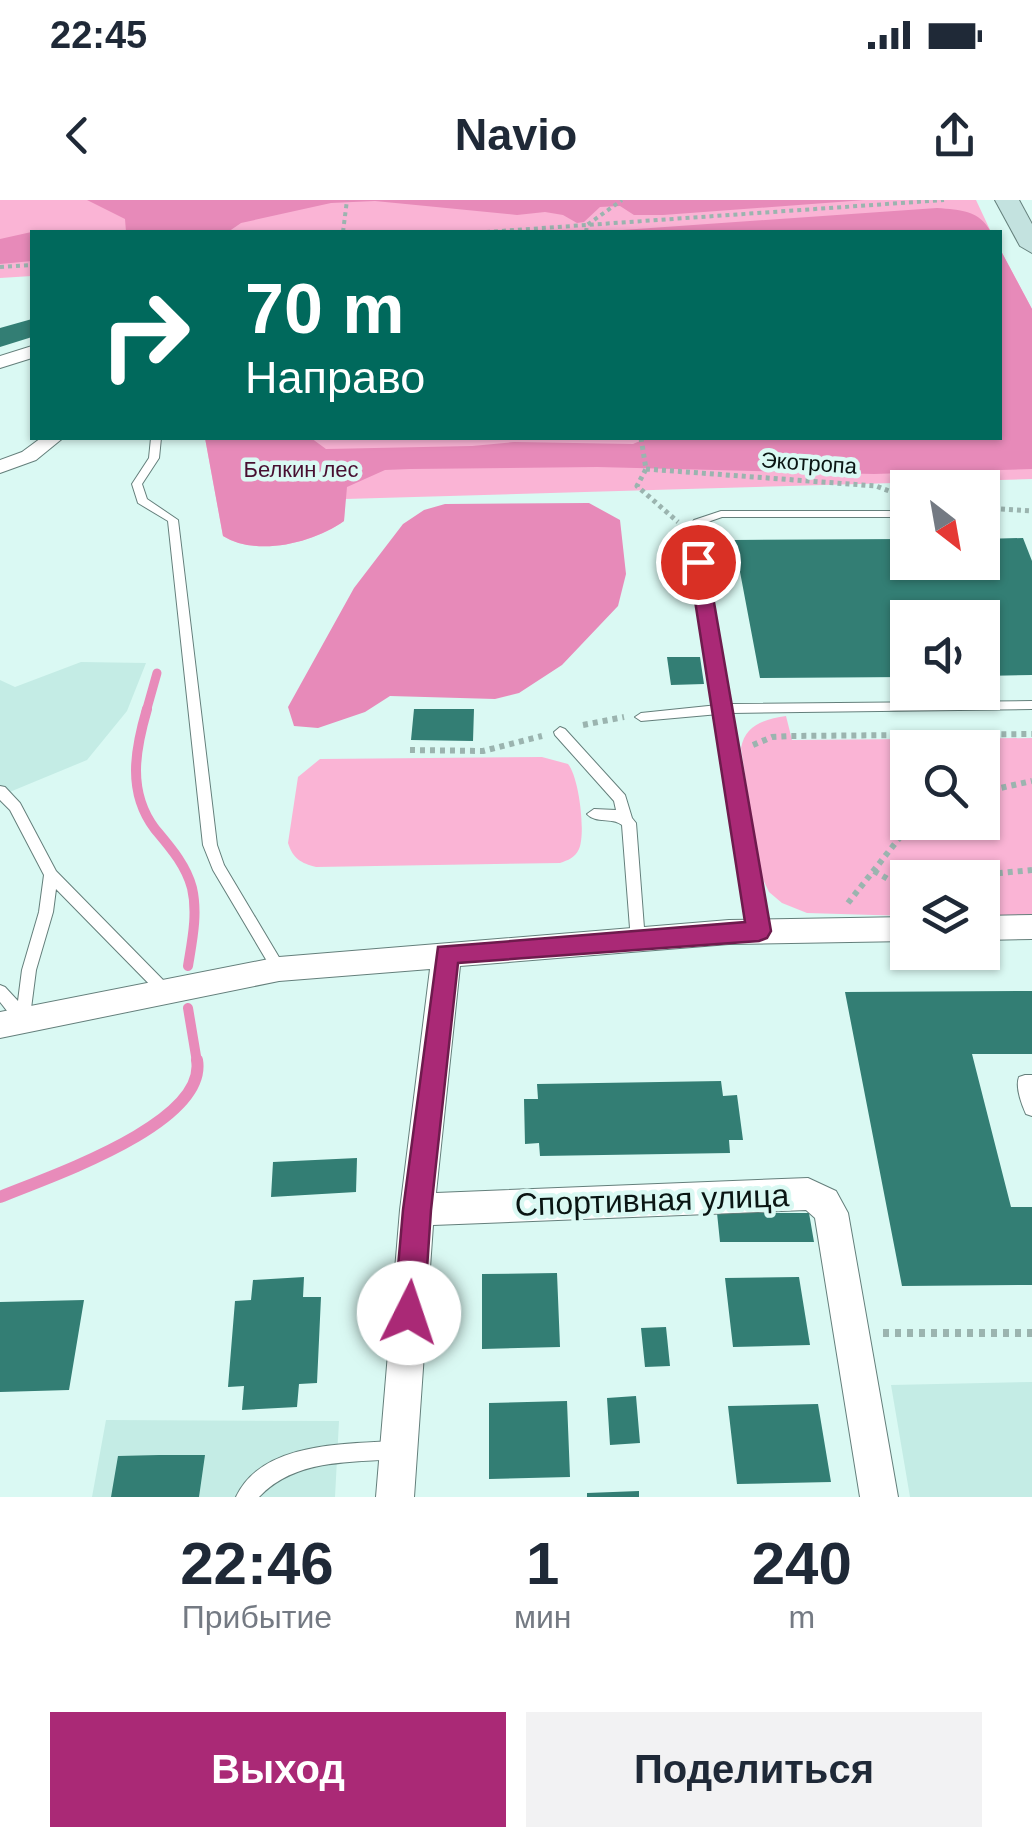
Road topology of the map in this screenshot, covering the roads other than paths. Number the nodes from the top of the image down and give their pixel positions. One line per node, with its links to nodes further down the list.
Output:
1 (1019, 214): 2 (main road)
2 (1032, 246)
3 (50, 440): 5 (street)
4 (156, 440): 21 (lane)
5 (0, 466)
6 (890, 514): 8 (lane)
7 (1032, 704): 8 (lane)
8 (725, 709): 9 (lane); 18 (lane)
9 (641, 717)
10 (560, 732): 13 (lane)
11 (0, 791): 14 (lane)
12 (594, 814): 13 (lane)
13 (625, 818): 19 (lane)
14 (51, 876): 22 (lane); 24 (lane)
15 (1032, 927): 16 (street)
16 (1000, 928)
17 (890, 930): 18 (street)
18 (759, 931): 19 (street)
19 (638, 941): 20 (street)
20 (447, 954): 21 (street); 27 (street)
21 (279, 968): 22 (street)
22 (164, 990): 24 (street)
23 (0, 991): 24 (lane)
24 (12, 1022)
25 (1032, 1082): 26 (lane)
26 (1032, 1110)
27 (417, 1210): 28 (street); 31 (street, Спортивная улица)
28 (399, 1450): 29 (lane); 30 (street)
29 (246, 1497)
30 (395, 1497)
31 (879, 1497)

